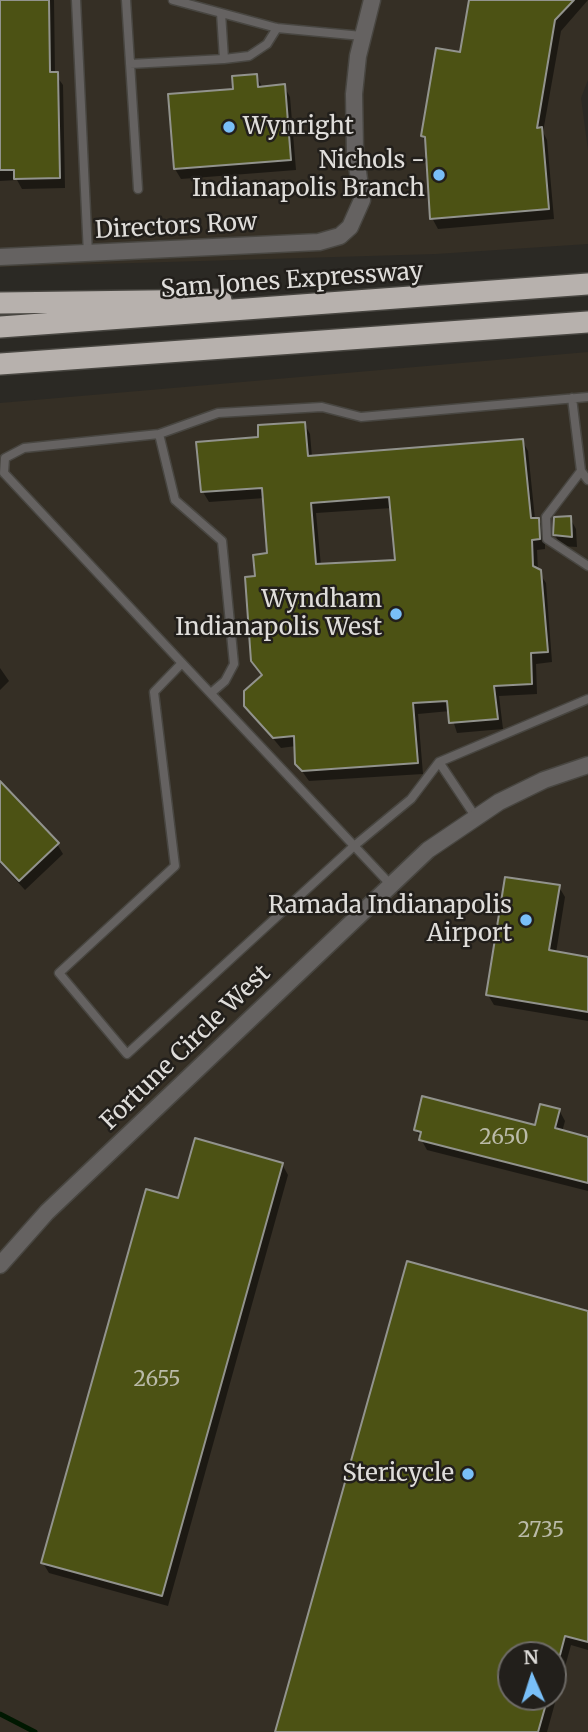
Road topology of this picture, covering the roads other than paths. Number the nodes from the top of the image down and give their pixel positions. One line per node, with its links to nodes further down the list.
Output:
1 (76, 0): 11 (lane)
2 (126, 0): 9 (lane)
3 (173, 0): 5 (lane)
4 (372, 0): 7 (street)
5 (221, 13): 6 (lane); 8 (lane)
6 (277, 28): 7 (lane); 8 (lane)
7 (362, 36): 11 (street, Directors Row)
8 (223, 59): 9 (lane)
9 (130, 64): 10 (lane)
10 (138, 189)
11 (88, 254): 12 (street, Directors Row)
12 (0, 257)
13 (588, 284): 14 (highway, Sam Jones Expressway)
14 (401, 300): 15 (highway); 17 (highway, Sam Jones Expressway)
15 (0, 303)
16 (588, 322): 18 (highway)
17 (0, 327)
18 (0, 364)
19 (588, 397): 20 (lane)
20 (572, 398): 21 (lane); 22 (lane)
21 (159, 434): 25 (lane); 26 (lane)
22 (581, 471): 23 (lane); 24 (lane)
23 (588, 480)
24 (588, 566)
25 (182, 663): 26 (lane); 31 (lane)
26 (211, 694): 31 (lane)
27 (588, 699): 28 (lane)
28 (439, 762): 30 (lane); 31 (lane)
29 (588, 765): 30 (street, Fortune Circle West)
30 (475, 816): 32 (street, Fortune Circle West)
31 (355, 846): 32 (lane)
32 (390, 884): 33 (street, Fortune Circle West)
33 (0, 1265)

